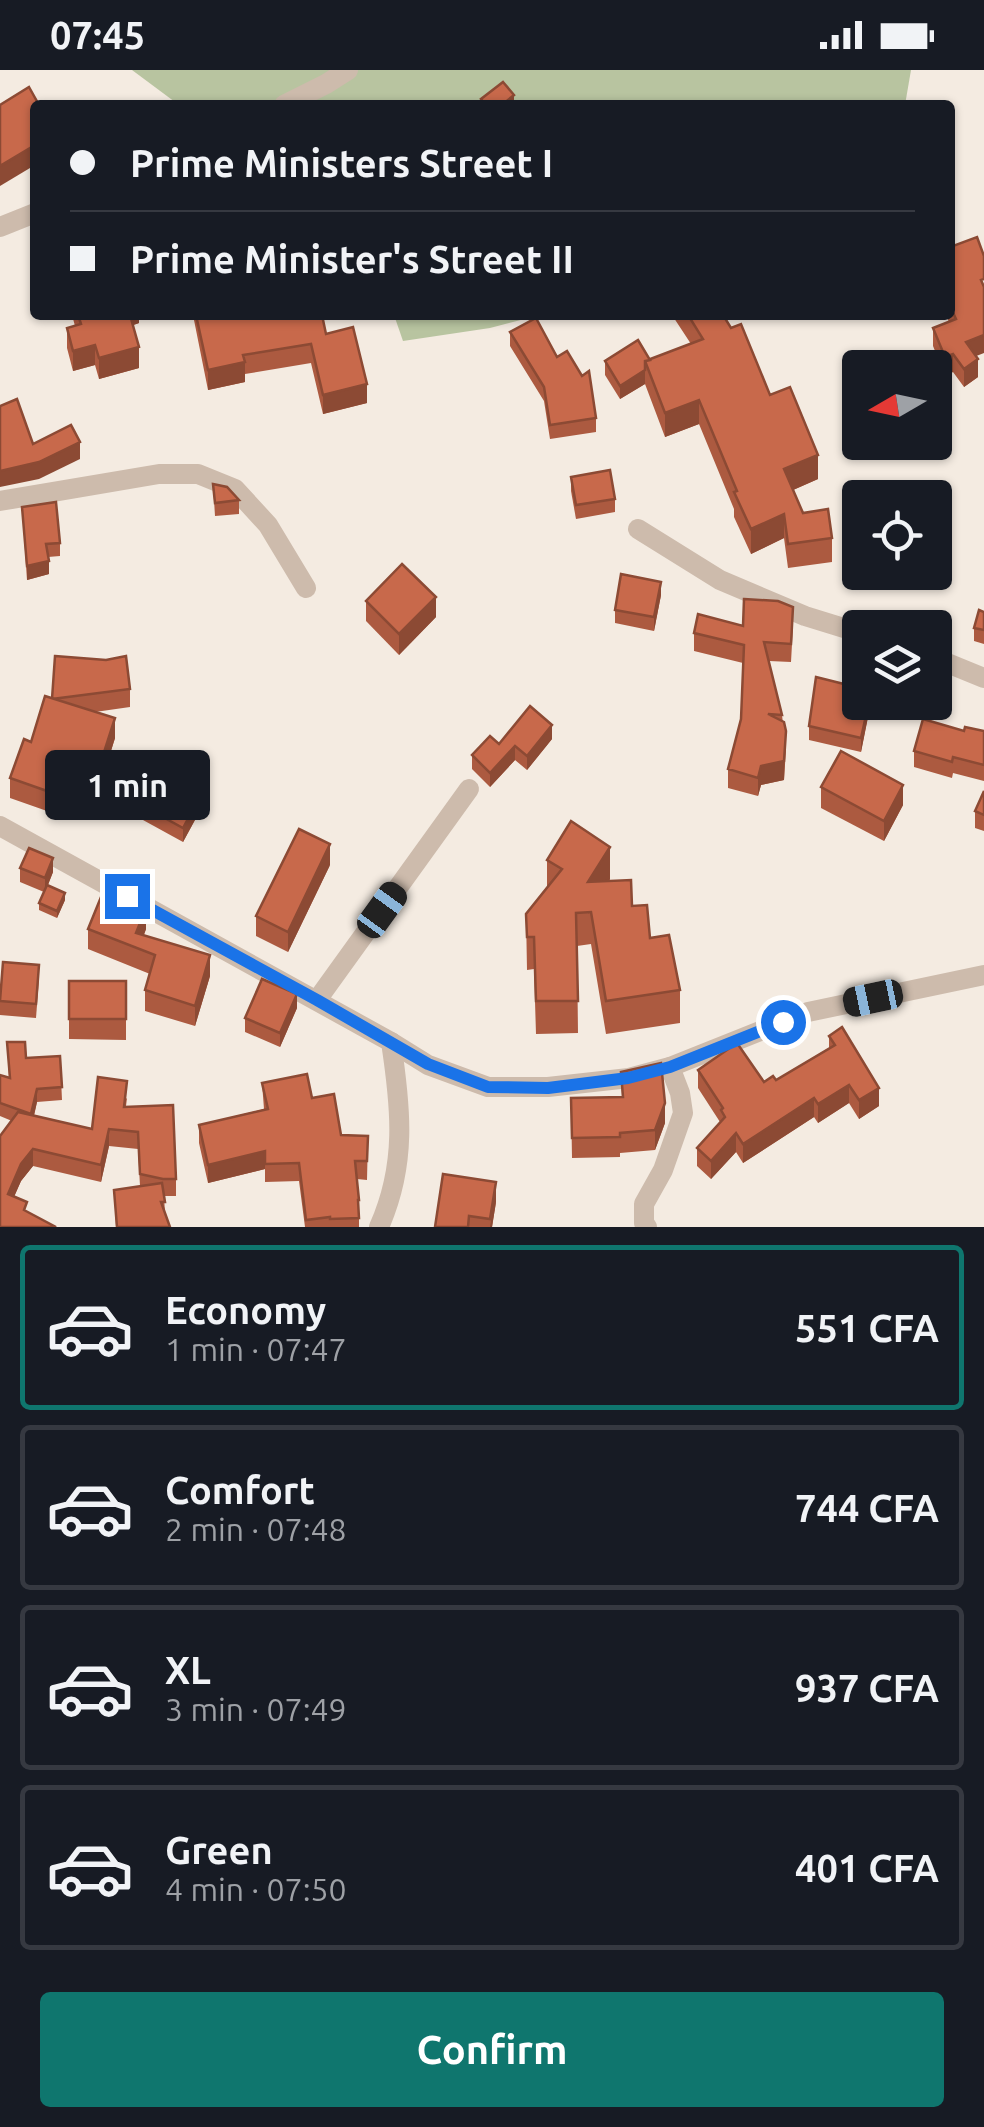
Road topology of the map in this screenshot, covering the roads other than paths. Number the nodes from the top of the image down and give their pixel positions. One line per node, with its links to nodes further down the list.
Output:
1 (348, 70): 2 (street)
2 (294, 100)
3 (30, 214): 4 (street)
4 (0, 226)
5 (0, 501): 7 (street)
6 (638, 529): 8 (street)
7 (306, 588)
8 (842, 627)
9 (952, 665): 10 (street)
10 (984, 678)
11 (468, 788): 14 (street)
12 (0, 826): 14 (street)
13 (984, 975): 16 (street)
14 (317, 1000): 15 (street)
15 (391, 1042): 16 (street); 17 (street)
16 (670, 1067): 18 (street)
17 (379, 1227)
18 (647, 1227)

